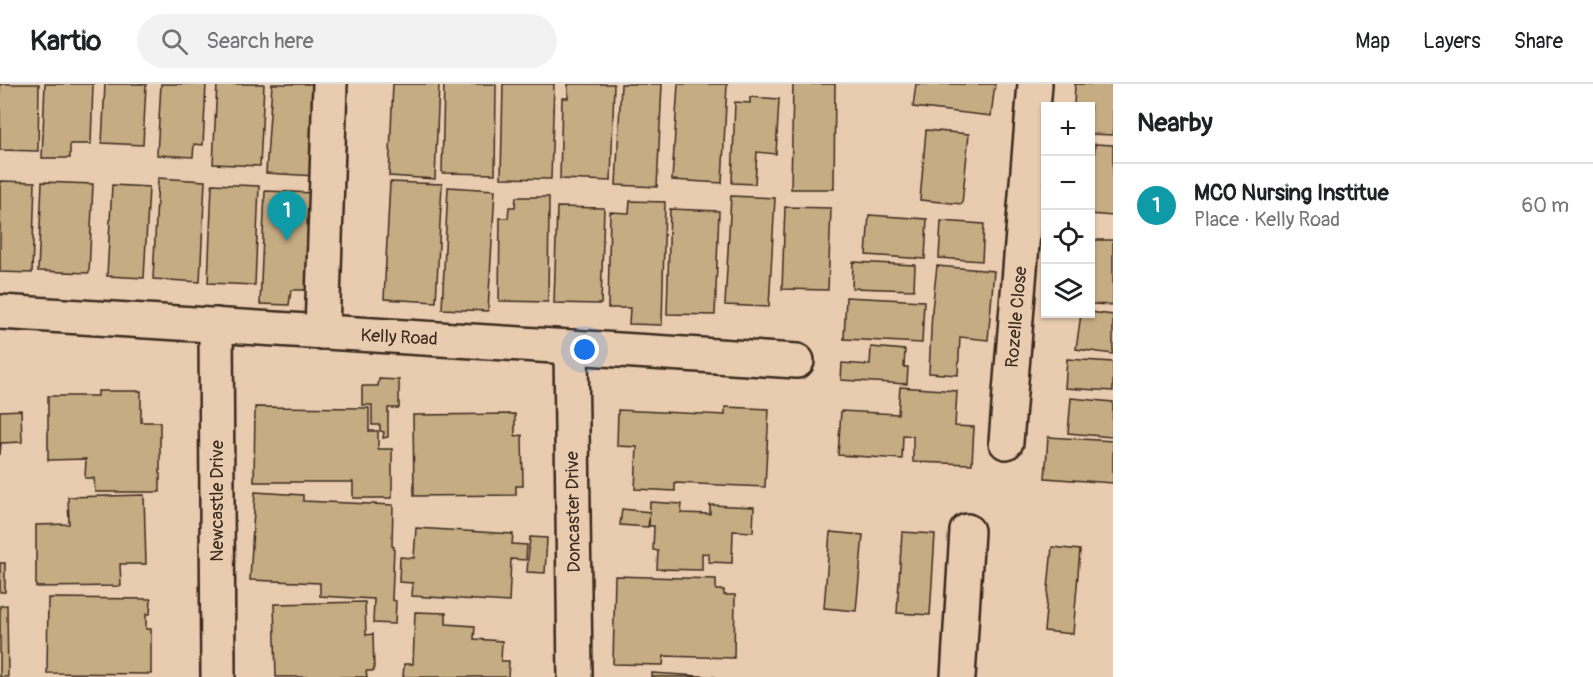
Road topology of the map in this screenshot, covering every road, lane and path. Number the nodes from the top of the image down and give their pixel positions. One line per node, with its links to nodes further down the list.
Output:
1 (330, 84): 5 (street)
2 (1035, 84): 8 (street, Rozelle Close)
3 (0, 312): 4 (street, Kelly Road)
4 (216, 325): 5 (street, Kelly Road); 10 (street, Newcastle Drive)
5 (322, 332): 6 (street, Kelly Road)
6 (571, 347): 7 (street, Kelly Road); 11 (street, Doncaster Drive)
7 (797, 361)
8 (1006, 442)
9 (967, 531): 12 (street)
10 (218, 677)
11 (575, 677)
12 (958, 677)

